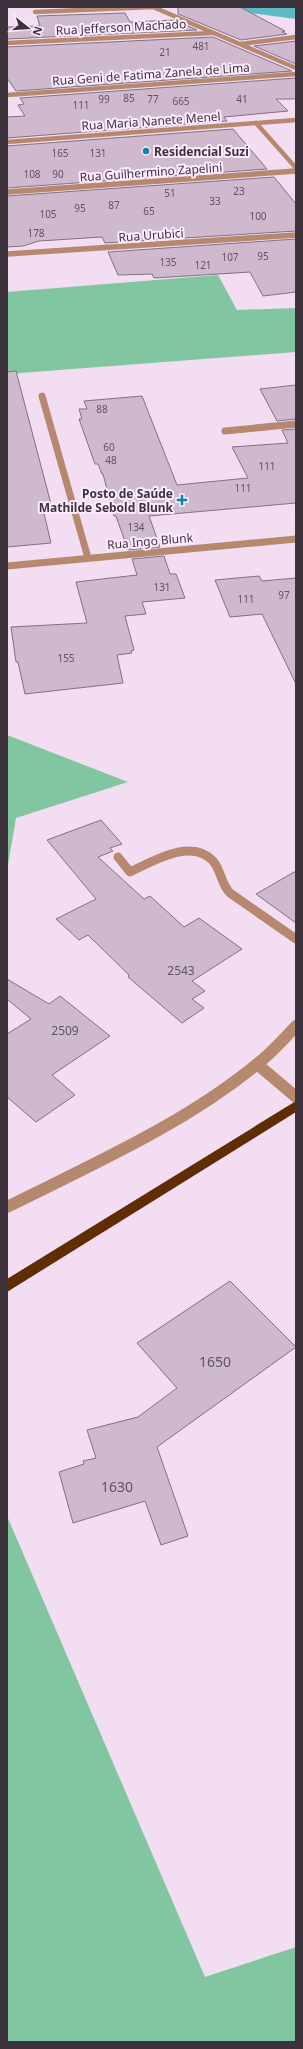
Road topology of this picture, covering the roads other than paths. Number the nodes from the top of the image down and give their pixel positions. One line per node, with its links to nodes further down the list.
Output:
1 (153, 7): 2 (street); 3 (street)
2 (35, 12)
3 (212, 33): 5 (street, Rua Jefferson Machado); 6 (street)
4 (296, 36): 6 (street)
5 (7, 43)
6 (239, 44): 7 (street)
7 (296, 68)
8 (296, 74): 9 (street, Rua Geni de Fatima Zanela de Lima)
9 (7, 95)
10 (296, 120): 11 (street, Rua Maria Nanete Menel)
11 (256, 123): 12 (street, Rua Maria Nanete Menel); 13 (street)
12 (7, 142)
13 (296, 170): 14 (street, Rua Guilhermino Zapelini)
14 (7, 192)
15 (296, 235): 16 (street, Rua Urubici)
16 (7, 254)
17 (42, 396): 21 (street)
18 (296, 424): 19 (street)
19 (225, 430)
20 (296, 539): 21 (street, Rua Ingo Blunk)
21 (88, 558): 22 (street, Rua Ingo Blunk)
22 (7, 566)
23 (118, 857): 24 (street)
24 (296, 939)
25 (296, 1026): 26 (street)
26 (257, 1064): 27 (street); 29 (street)
27 (296, 1096)
28 (296, 1106): 30 (highway)
29 (7, 1207)
30 (7, 1286)

